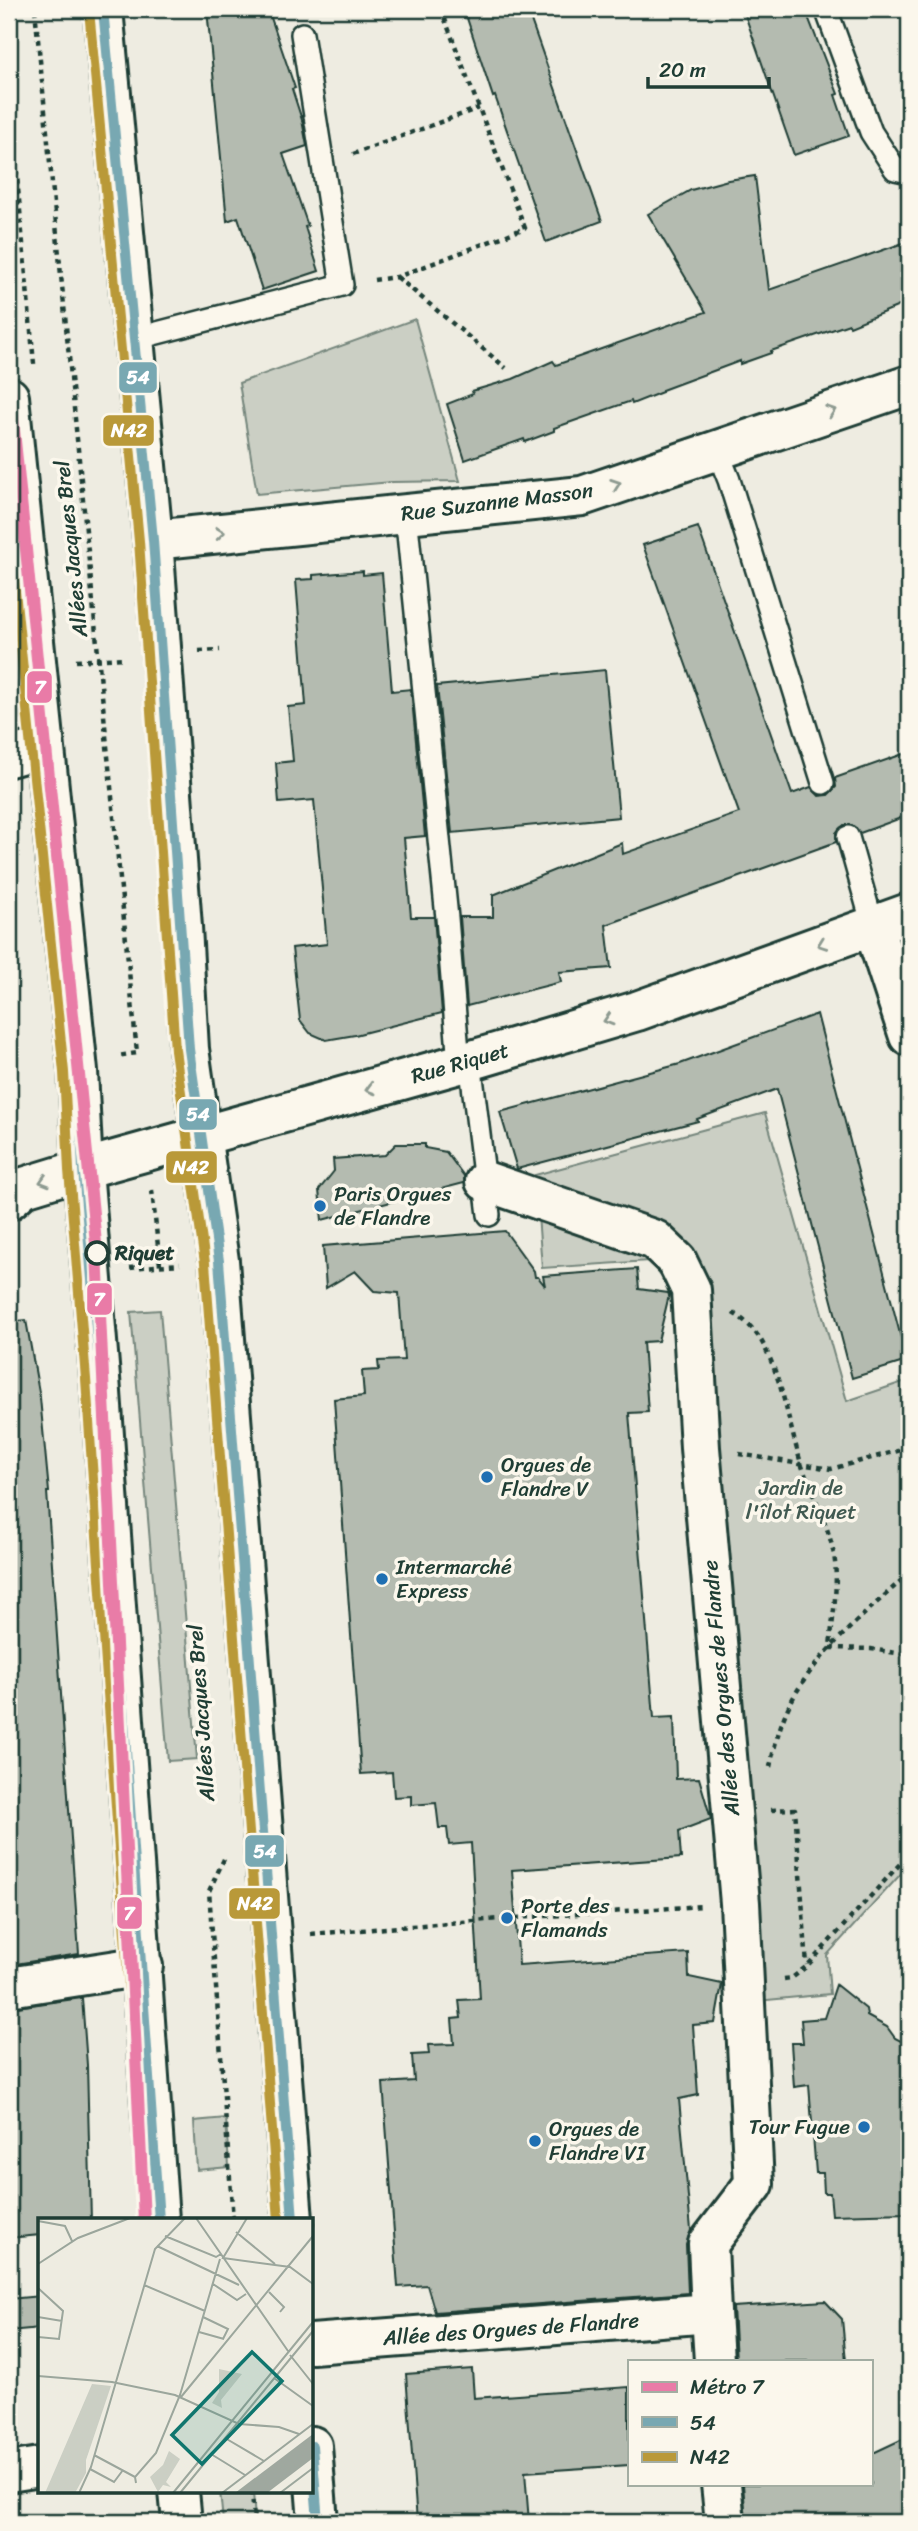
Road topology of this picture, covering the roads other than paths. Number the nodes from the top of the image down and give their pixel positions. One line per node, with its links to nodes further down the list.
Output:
1 (103, 9): 5 (main road)
2 (826, 9): 4 (lane)
3 (302, 34): 5 (lane)
4 (909, 172)
5 (134, 339): 10 (main road)
6 (909, 385): 8 (main road, Rue Suzanne Masson, one-way to 6)
7 (9, 397): 11 (main road)
8 (717, 450): 9 (main road, Rue Suzanne Masson, one-way to 8); 12 (lane)
9 (406, 514): 10 (main road, Rue Suzanne Masson, one-way to 9); 17 (lane, Allée des Orgues de Flandre)
10 (152, 540): 18 (main road)
11 (26, 752): 19 (main road)
12 (823, 783)
13 (848, 837): 15 (lane)
14 (909, 913): 15 (main road, Rue Riquet)
15 (873, 926): 16 (main road); 17 (main road, Rue Riquet, one-way to 17)
16 (909, 1036)
17 (465, 1062): 18 (main road, Rue Riquet, one-way to 18); 20 (lane, Allée des Orgues de Flandre)
18 (203, 1136): 19 (main road, Rue Riquet); 25 (main road)
19 (83, 1168): 21 (main road, Rue Riquet, one-way to 21); 22 (main road)
20 (487, 1198): 26 (main road, Allée des Orgues de Flandre)
21 (9, 1200)
22 (143, 1966): 23 (main road); 24 (main road)
23 (9, 1987)
24 (159, 2218)
25 (293, 2218)
26 (711, 2314): 27 (main road, Allée des Orgues de Flandre); 28 (main road, Allée des Orgues de Flandre)
27 (313, 2344)
28 (714, 2360)
29 (313, 2459): 35 (main road)
30 (38, 2467): 31 (main road)
31 (9, 2472)
32 (720, 2486): 36 (main road)
33 (179, 2492): 34 (main road)
34 (182, 2522)
35 (318, 2522)
36 (725, 2522)

